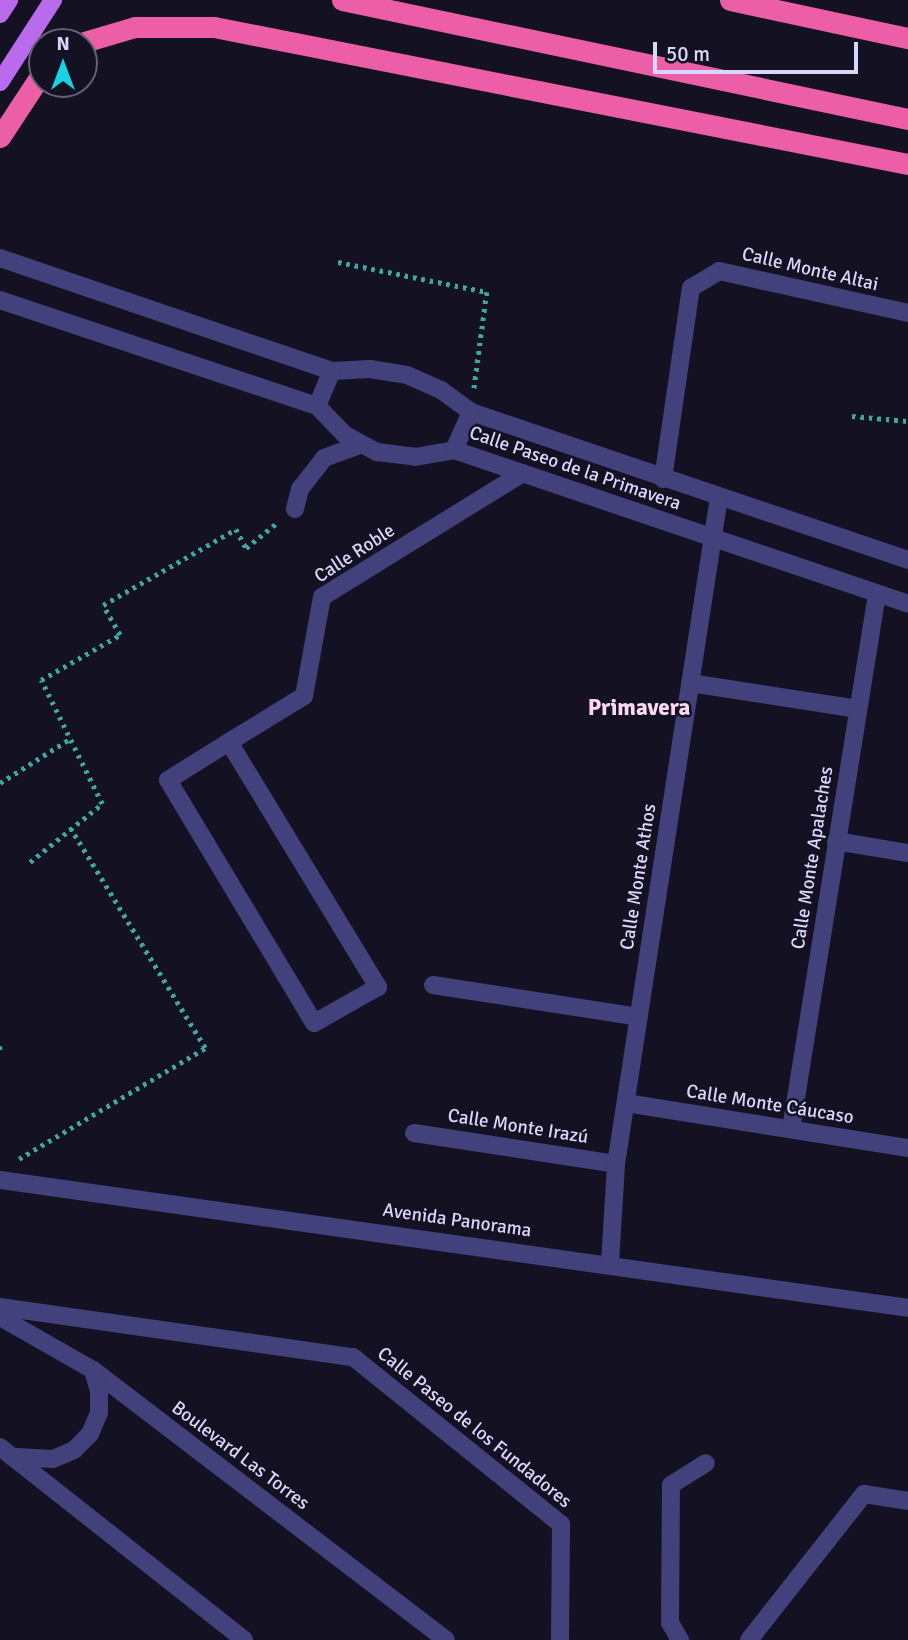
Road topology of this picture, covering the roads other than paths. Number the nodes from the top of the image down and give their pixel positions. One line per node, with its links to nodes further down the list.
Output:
1 (342, 0): 8 (highway)
2 (730, 0): 5 (highway)
3 (49, 7): 6 (main road)
4 (98, 38): 10 (highway)
5 (908, 38)
6 (0, 82)
7 (28, 94): 9 (highway)
8 (908, 119)
9 (0, 137)
10 (908, 164)
11 (0, 258): 14 (street, Calle Paseo de la Primavera)
12 (0, 300): 15 (street, Calle Paseo de la Primavera)
13 (908, 313): 20 (street, Calle Monte Altai)
14 (332, 371): 15 (street); 16 (street, Calle Paseo de la Primavera)
15 (317, 405): 17 (street, Calle Paseo de la Primavera)
16 (471, 412): 18 (street); 20 (street, Calle Paseo de la Primavera)
17 (362, 444): 18 (street, Calle Paseo de la Primavera); 22 (street)
18 (454, 450): 19 (street, Calle Paseo de la Primavera)
19 (523, 473): 23 (street, Calle Paseo de la Primavera); 29 (street, Calle Roble)
20 (663, 479): 21 (street, Calle Paseo de la Primavera)
21 (719, 497): 23 (street, Calle Monte Athos); 24 (street, Calle Paseo de la Primavera)
22 (295, 509)
23 (713, 538): 25 (street, Calle Paseo de la Primavera); 27 (street, Calle Monte Athos)
24 (908, 561)
25 (877, 594): 26 (street, Calle Paseo de la Primavera); 28 (street, Calle Monte Apalaches)
26 (908, 604)
27 (690, 683): 28 (street); 33 (street, Calle Monte Athos)
28 (858, 709): 30 (street, Calle Monte Apalaches)
29 (229, 742): 29 (street, Calle Roble)
30 (836, 841): 31 (street); 35 (street, Calle Monte Apalaches)
31 (908, 853)
32 (433, 985): 33 (street)
33 (639, 1017): 34 (street, Calle Monte Athos)
34 (626, 1103): 35 (street, Calle Monte Cáucaso); 38 (street, Calle Monte Athos)
35 (791, 1129): 37 (street, Calle Monte Cáucaso)
36 (414, 1133): 38 (street, Calle Monte Irazú)
37 (908, 1148)
38 (616, 1164): 40 (street, Calle Monte Athos)
39 (0, 1180): 40 (street, Avenida Panorama)
40 (610, 1263): 42 (street, Avenida Panorama)
41 (0, 1307): 50 (street, Calle Paseo de los Fundadores)
42 (908, 1308)
43 (0, 1317): 44 (street, Boulevard Las Torres)
44 (93, 1370): 45 (street); 49 (street, Boulevard Las Torres)
45 (5, 1451): 48 (street)
46 (706, 1464): 51 (street)
47 (908, 1501): 52 (street)
48 (244, 1640)
49 (446, 1640)
50 (560, 1640)
51 (680, 1640)
52 (749, 1640)

